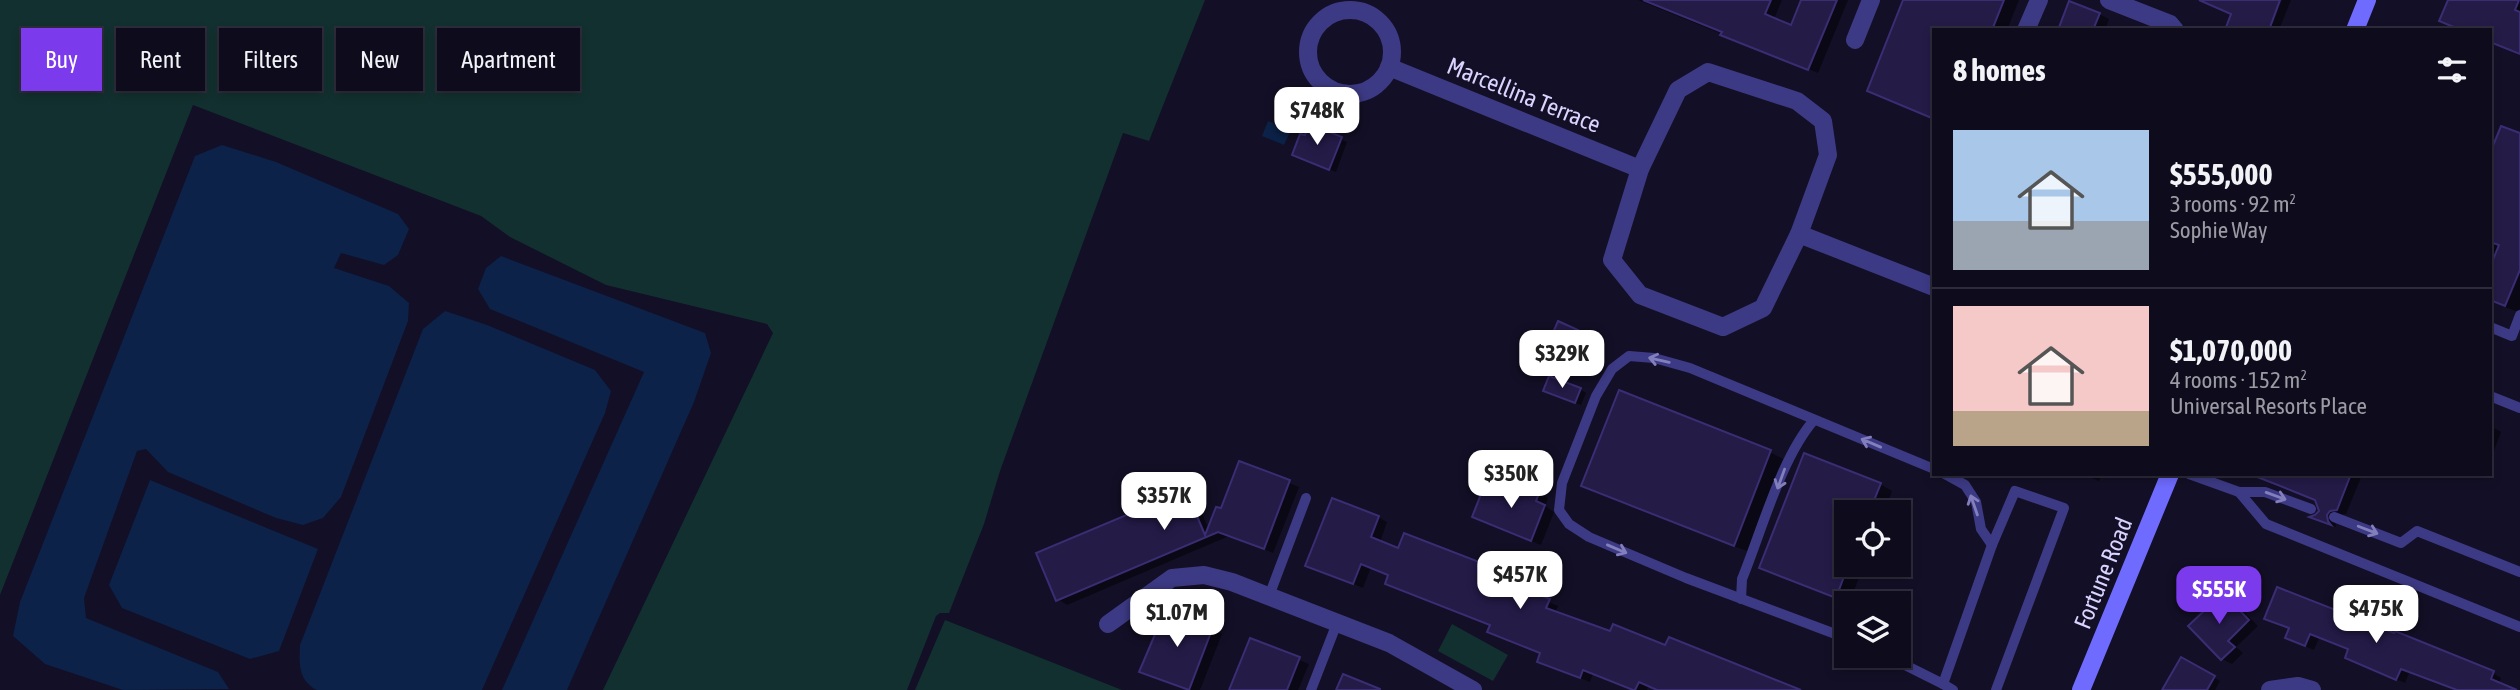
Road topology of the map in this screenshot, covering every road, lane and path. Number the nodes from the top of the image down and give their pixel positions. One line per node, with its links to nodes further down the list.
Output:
1 (1871, 0): 8 (street)
2 (2039, 0): 5 (street)
3 (2109, 0): 6 (street)
4 (2367, 0): 7 (street)
5 (2027, 28)
6 (2173, 28)
7 (2356, 28)
8 (1855, 40)
9 (1389, 66): 9 (street); 10 (street, Marcellina Terrace)
10 (1640, 169): 11 (street); 11 (street)
11 (1799, 234): 12 (street)
12 (1932, 286)
13 (2520, 315): 14 (lane)
14 (2492, 328)
15 (2492, 397): 16 (lane)
16 (2520, 408)
17 (1814, 420): 18 (lane, one-way to 17); 29 (lane, one-way to 29); 29 (lane, one-way to 29)
18 (1932, 468)
19 (1949, 476): 26 (lane, one-way to 19)
20 (2169, 476): 40 (street, Fortune Road)
21 (2195, 476): 22 (lane)
22 (2239, 492): 24 (lane, one-way to 24); 32 (lane)
23 (1307, 498): 28 (lane)
24 (2311, 509)
25 (2334, 517): 27 (lane, one-way to 27)
26 (1992, 545): 35 (lane); 39 (lane)
27 (2520, 572)
28 (1269, 596): 30 (street); 31 (street)
29 (1741, 599): 33 (lane)
30 (1337, 623): 36 (lane); 37 (street)
31 (1108, 624)
32 (2520, 626)
33 (1834, 634)
34 (1911, 668): 35 (lane)
35 (1942, 684): 38 (lane)
36 (1311, 690)
37 (1474, 690)
38 (1953, 690)
39 (1996, 690)
40 (2081, 690)
41 (2270, 690): 42 (street)
42 (2312, 690)

